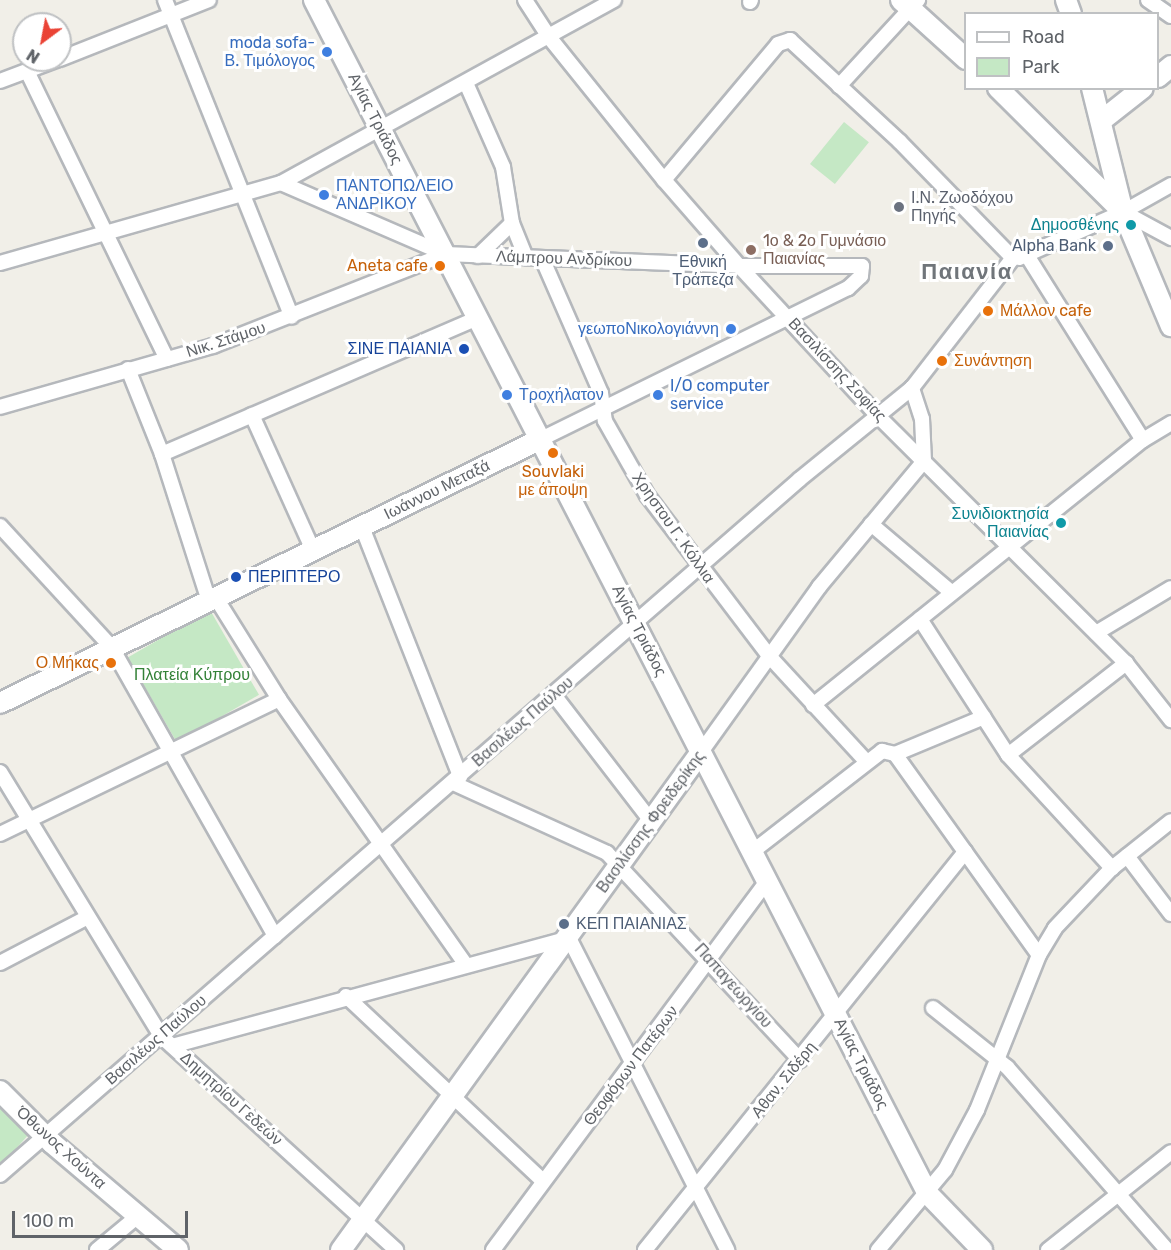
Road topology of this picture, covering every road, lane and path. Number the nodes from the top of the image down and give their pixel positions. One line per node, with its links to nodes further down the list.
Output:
1 (165, 0): 8 (street)
2 (210, 0): 8 (street)
3 (314, 0): 24 (street, Αγίας Τριάδος)
4 (525, 0): 10 (street, Βασιλίσσης Σοφίας)
5 (614, 0): 10 (street)
6 (1148, 0): 9 (street)
7 (909, 2): 12 (street); 19 (street)
8 (172, 16): 11 (street); 28 (street)
9 (1171, 16)
10 (549, 37): 18 (street); 25 (street, Βασιλίσσης Σοφίας)
11 (72, 54)
12 (964, 56)
13 (1171, 66): 16 (street)
14 (24, 72): 17 (street)
15 (27, 72): 31 (street)
16 (1159, 76)
17 (0, 81)
18 (466, 83): 24 (street); 30 (street)
19 (839, 86): 25 (street); 38 (street)
20 (1000, 90): 29 (street)
21 (1093, 90): 23 (street)
22 (1140, 90): 23 (street)
23 (1101, 121): 29 (street)
24 (381, 131): 26 (street); 33 (street, Αγίας Τριάδος)
25 (664, 180): 40 (street, Βασιλίσσης Σοφίας)
26 (281, 183): 28 (street); 33 (street, Λάμπρου Ανδρίκου)
27 (1171, 185): 29 (street)
28 (242, 192): 31 (street); 42 (street)
29 (1123, 212): 32 (street); 35 (street); 45 (street)
30 (512, 224): 34 (street); 36 (street)
31 (107, 232): 39 (street); 46 (street)
32 (1167, 233)
33 (445, 254): 34 (street, Λάμπρου Ανδρίκου); 42 (street, Νικ. Στάμου); 43 (street, Αγίας Τριάδος)
34 (478, 255): 36 (street, Λάμπρου Ανδρίκου)
35 (1028, 257): 38 (street); 55 (street)
36 (526, 258): 37 (street, Λάμπρου Ανδρίκου)
37 (542, 258): 40 (street, Λάμπρου Ανδρίκου); 50 (street, Χρηστου Γ. Κόλλια)
38 (1013, 258): 48 (street, Βασιλέως Παύλου)
39 (0, 263)
40 (740, 266): 41 (street, Λάμπρου Ανδρίκου); 44 (street, Βασιλίσσης Σοφίας)
41 (862, 266): 44 (street, Ιωάννου Μεταξά)
42 (292, 317): 46 (street, Νικ. Στάμου)
43 (478, 318): 51 (street); 54 (street, Αγίας Τριάδος)
44 (789, 319): 50 (street, Ιωάννου Μεταξά); 52 (street, Βασιλίσσης Σοφίας)
45 (1171, 326)
46 (167, 359): 47 (street, Νικ. Στάμου)
47 (128, 369): 49 (street, Νικ. Στάμου); 56 (street)
48 (912, 388): 52 (street, Βασιλέως Παύλου); 57 (street)
49 (0, 407)
50 (603, 409): 54 (street, Ιωάννου Μεταξά); 63 (street, Χρηστου Γ. Κόλλια)
51 (252, 415): 56 (street); 62 (street)
52 (878, 416): 57 (street, Βασιλίσσης Σοφίας); 63 (street, Βασιλέως Παύλου)
53 (1171, 423): 55 (street)
54 (541, 439): 60 (street, Ιωάννου Μεταξά); 68 (street, Αγίας Τριάδος)
55 (1143, 440): 61 (street)
56 (162, 454): 66 (street)
57 (924, 461): 58 (street, Βασιλίσσης Φρειδερίκης); 61 (street, Βασιλίσσης Σοφίας)
58 (871, 524): 65 (street); 71 (street, Βασιλίσσης Φρειδερίκης)
59 (0, 526): 70 (street)
60 (362, 526): 62 (street, Ιωάννου Μεταξά); 85 (street)
61 (1010, 547): 65 (street); 69 (street, Βασιλίσσης Σοφίας)
62 (313, 550): 66 (street, Ιωάννου Μεταξά)
63 (698, 567): 68 (street, Βασιλέως Παύλου); 71 (street, Χρηστου Γ. Κόλλια)
64 (1171, 588): 69 (street)
65 (952, 593): 67 (street)
66 (213, 599): 70 (street, Ιωάννου Μεταξά); 74 (street)
67 (920, 619): 76 (street); 77 (street)
68 (636, 624): 73 (street, Βασιλέως Παύλου); 80 (street, Αγίας Τριάδος)
69 (1096, 633): 72 (street, Βασιλίσσης Σοφίας)
70 (112, 648): 75 (street, Ιωάννου Μεταξά); 79 (street)
71 (769, 656): 76 (street, Χρηστου Γ. Κόλλια); 80 (street, Βασιλίσσης Φρειδερίκης)
72 (1126, 663): 78 (street, Βασιλίσσης Σοφίας); 82 (street)
73 (554, 696): 85 (street, Βασιλέως Παύλου); 87 (street)
74 (279, 699): 79 (street); 90 (street)
75 (0, 703)
76 (813, 705): 83 (street, Χρηστου Γ. Κόλλια)
77 (984, 717): 81 (street); 82 (street)
78 (1171, 720)
79 (171, 751): 86 (street); 99 (street)
80 (701, 752): 87 (street, Βασιλίσσης Φρειδερίκης); 91 (street, Αγίας Τριάδος)
81 (895, 754): 83 (street); 92 (street)
82 (1008, 755): 95 (street)
83 (866, 761): 91 (street)
84 (0, 772): 86 (street, Δημητρίου Γεδεών)
85 (457, 780): 90 (street, Βασιλέως Παύλου); 94 (street, Παπαγεωργίου)
86 (29, 820): 89 (street); 98 (street, Δημητρίου Γεδεών)
87 (651, 821): 94 (street, Βασιλίσσης Φρειδερίκης)
88 (1171, 821): 93 (street)
89 (0, 834)
90 (381, 845): 99 (street, Βασιλέως Παύλου); 104 (street)
91 (752, 852): 96 (street, Αγίας Τριάδος)
92 (965, 852): 101 (street); 107 (street, Αθαν. Σιδέρη)
93 (1127, 856): 95 (street); 97 (street)
94 (619, 864): 100 (street, Βασιλίσσης Φρειδερίκης); 102 (street, Παπαγεωργίου)
95 (1112, 868): 101 (street)
96 (767, 881): 102 (street, Θεοφόρων Πατέρων); 107 (street, Αγίας Τριάδος)
97 (1171, 914)
98 (88, 917): 103 (street); 108 (street, Δημητρίου Γεδεών)
99 (276, 936): 108 (street, Βασιλέως Παύλου)
100 (569, 938): 104 (street); 111 (street); 113 (street, Βασιλίσσης Φρειδερίκης)
101 (1039, 955): 109 (street)
102 (710, 960): 110 (street, Παπαγεωργίου); 111 (street, Θεοφόρων Πατέρων)
103 (0, 963)
104 (465, 964): 105 (street)
105 (346, 996): 108 (street); 113 (street)
106 (933, 1008): 109 (street)
107 (836, 1015): 110 (street, Αθαν. Σιδέρη); 119 (street, Αγίας Τριάδος)
108 (166, 1041): 114 (street, Βασιλέως Παύλου); 122 (street, Δημητρίου Γεδεών)
109 (999, 1059): 119 (street); 120 (street)
110 (800, 1060): 118 (street, Αθαν. Σιδέρη)
111 (633, 1065): 117 (street, Θεοφόρων Πατέρων); 118 (street)
112 (0, 1091): 114 (street, Όθωνος Χούντα)
113 (452, 1097): 117 (street); 122 (street, Βασιλίσσης Φρειδερίκης)
114 (44, 1135): 116 (street, Βασιλέως Παύλου); 121 (street, Όθωνος Χούντα)
115 (1171, 1152): 120 (street)
116 (0, 1175)
117 (543, 1181): 127 (street, Θεοφόρων Πατέρων)
118 (696, 1189): 128 (street, Αθαν. Σιδέρη); 129 (street)
119 (928, 1194): 130 (street); 131 (street, Αγίας Τριάδος)
120 (1114, 1194): 132 (street); 133 (street)
121 (138, 1216): 123 (street); 124 (street, Όθωνος Χούντα)
122 (363, 1219): 125 (street, Βασιλίσσης Φρειδερίκης); 126 (street, Δημητρίου Γεδεών)
123 (97, 1250)
124 (178, 1250)
125 (341, 1250)
126 (396, 1250)
127 (493, 1250)
128 (645, 1250)
129 (727, 1250)
130 (878, 1250)
131 (982, 1250)
132 (1048, 1250)
133 (1167, 1250)

